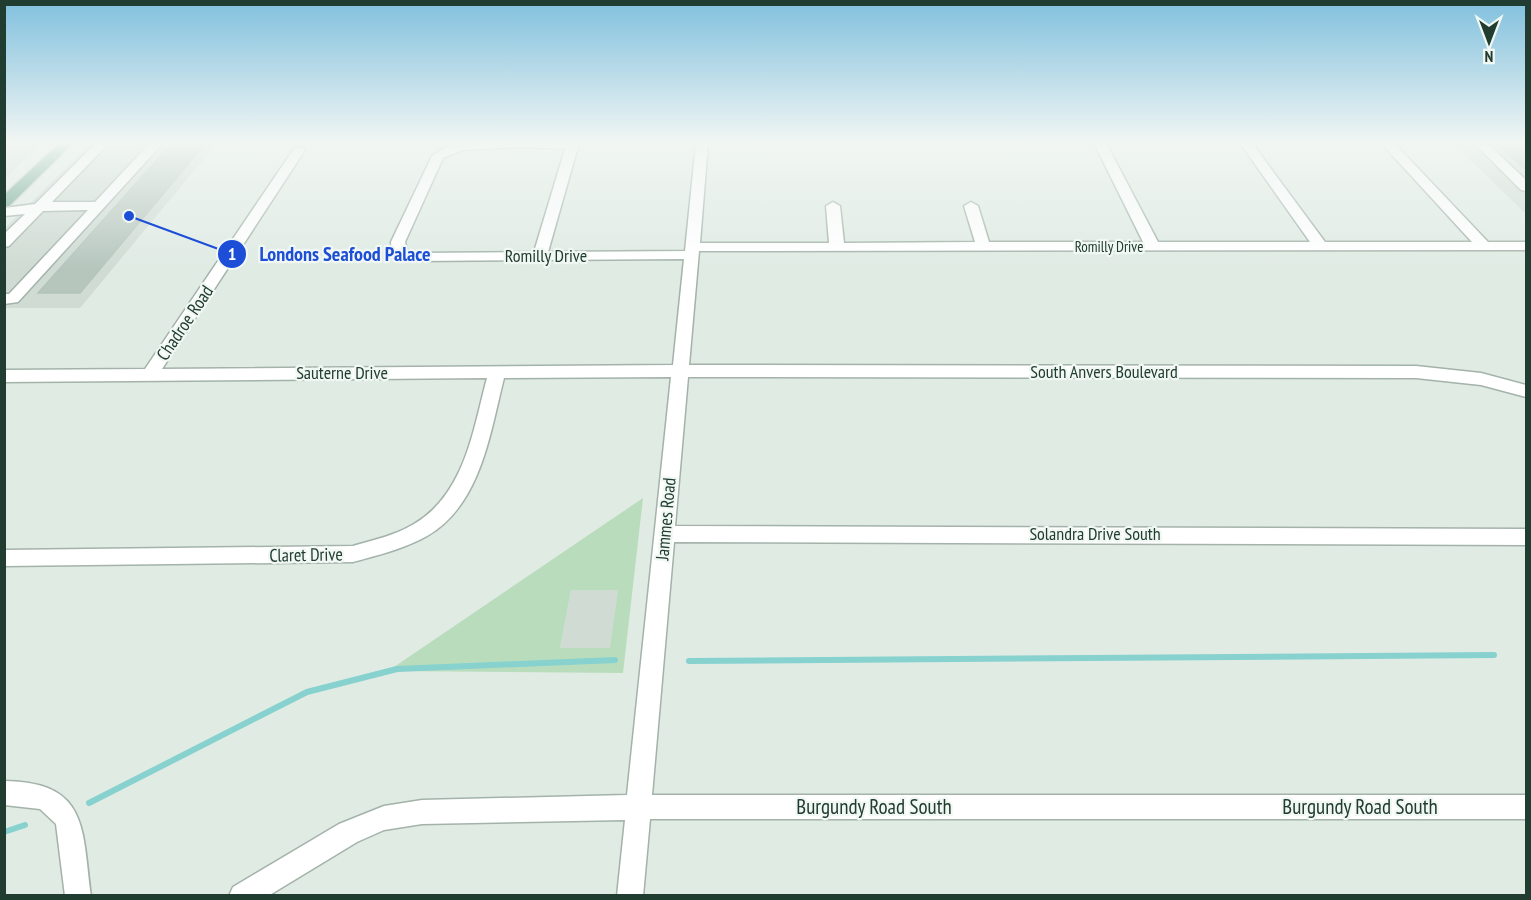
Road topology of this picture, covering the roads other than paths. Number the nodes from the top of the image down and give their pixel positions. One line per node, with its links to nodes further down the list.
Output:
1 (24, 185): 11 (main road)
2 (62, 185): 15 (street)
3 (118, 185): 12 (street)
4 (276, 185): 28 (street, Chadroe Road)
5 (425, 185): 24 (street, Romilly Drive)
6 (561, 185): 24 (street)
7 (698, 185): 23 (street, Jammes Road)
8 (1121, 185): 21 (street)
9 (1276, 185): 22 (street)
10 (1427, 185): 17 (street)
11 (5, 203): 15 (street)
12 (99, 206): 15 (street); 25 (street)
13 (833, 206): 19 (street)
14 (970, 206): 20 (street)
15 (39, 208): 16 (street)
16 (4, 243)
17 (1484, 246): 18 (street, Romilly Drive); 22 (street, Romilly Drive)
18 (1527, 246)
19 (837, 247): 20 (street, Romilly Drive); 23 (street, Romilly Drive)
20 (982, 247): 21 (street, Romilly Drive)
21 (1153, 247): 22 (street, Romilly Drive)
22 (1321, 247)
23 (691, 251): 24 (street, Romilly Drive); 26 (street, Jammes Road)
24 (540, 256)
25 (4, 299)
26 (679, 371): 27 (street, Sauterne Drive); 30 (street, South Anvers Boulevard); 31 (street, Jammes Road)
27 (497, 372): 28 (street, Sauterne Drive); 33 (street, Claret Drive)
28 (150, 375): 29 (street, Sauterne Drive)
29 (4, 376)
30 (1527, 390)
31 (664, 534): 32 (street, Solandra Drive South); 35 (street, Jammes Road)
32 (1527, 537)
33 (4, 558)
34 (4, 793): 37 (street)
35 (638, 807): 36 (street, Burgundy Road South); 38 (street, Burgundy Road South); 39 (street, Jammes Road)
36 (1527, 807)
37 (78, 896)
38 (242, 896)
39 (630, 896)

